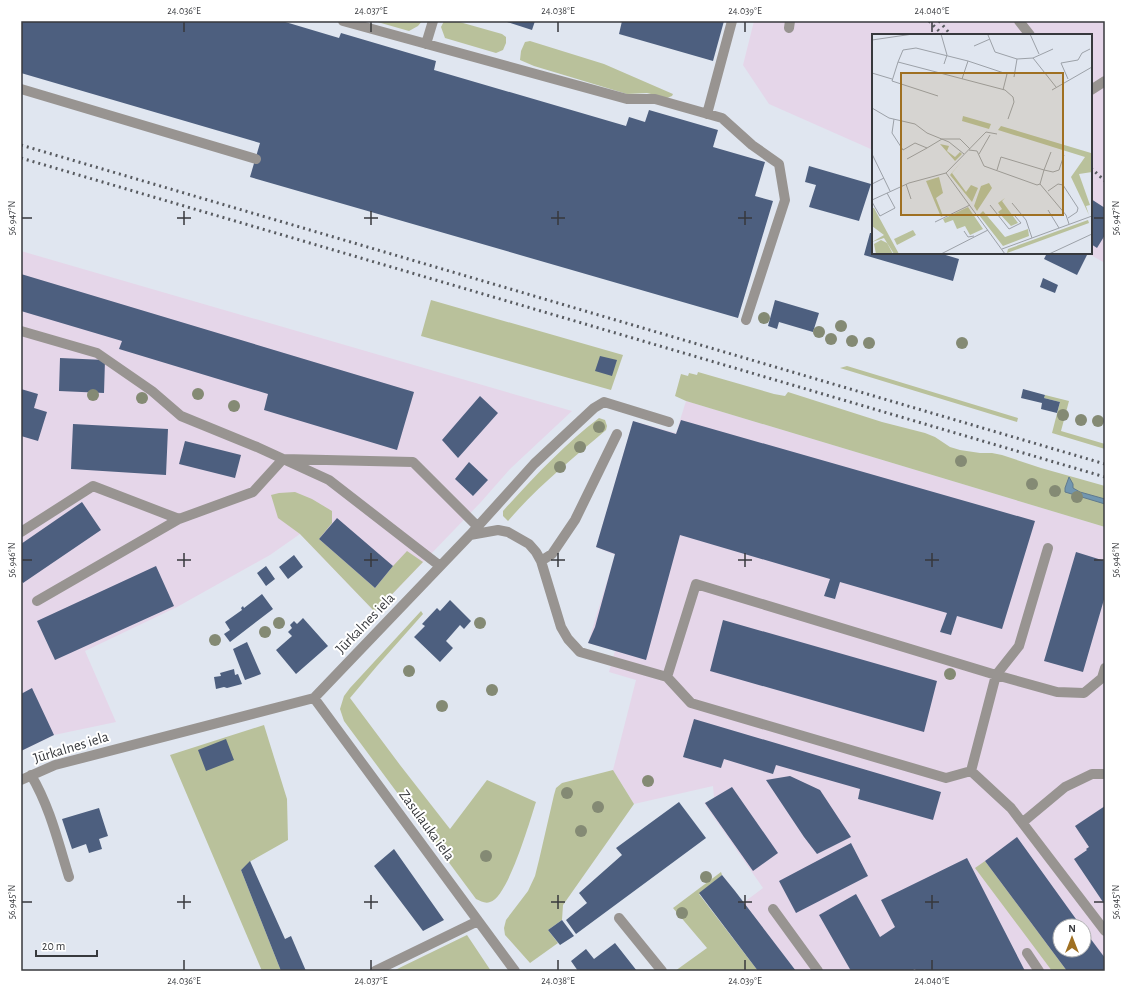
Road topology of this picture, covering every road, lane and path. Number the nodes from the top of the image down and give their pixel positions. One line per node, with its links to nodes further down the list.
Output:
1 (343, 21): 6 (street)
2 (433, 21): 6 (street)
3 (732, 21): 10 (street)
4 (1019, 21): 5 (street)
5 (1029, 34)
6 (426, 44): 10 (street)
7 (1105, 81): 9 (street)
8 (21, 89): 11 (street)
9 (1092, 89)
10 (707, 114): 12 (street)
11 (256, 159)
12 (746, 320)
13 (21, 331): 16 (street)
14 (669, 422): 18 (street, Jūrkalnes iela)
15 (617, 434): 22 (street)
16 (283, 459): 17 (street); 18 (street); 23 (street)
17 (179, 519): 19 (street); 24 (street)
18 (477, 526): 20 (street, Jūrkalnes iela)
19 (21, 532)
20 (470, 535): 22 (street); 23 (street, Jūrkalnes iela)
21 (1048, 548): 26 (street)
22 (540, 561): 27 (street)
23 (440, 566): 28 (street, Jūrkalnes iela)
24 (37, 601)
25 (1105, 668): 26 (street)
26 (996, 675): 27 (street); 29 (street)
27 (667, 677): 29 (street)
28 (314, 698): 31 (street, Jūrkalnes iela); 37 (street, Zasulauka iela)
29 (971, 771): 33 (street)
30 (1105, 774): 33 (street)
31 (31, 775): 32 (street, Jūrkalnes iela); 34 (street)
32 (21, 780)
33 (1022, 822): 38 (street)
34 (69, 877)
35 (773, 910): 43 (street)
36 (619, 918): 42 (street)
37 (478, 921): 40 (street); 41 (street, Zasulauka iela)
38 (1105, 931)
39 (1027, 953): 44 (street)
40 (375, 971)
41 (515, 971)
42 (662, 971)
43 (818, 971)
44 (1039, 971)

